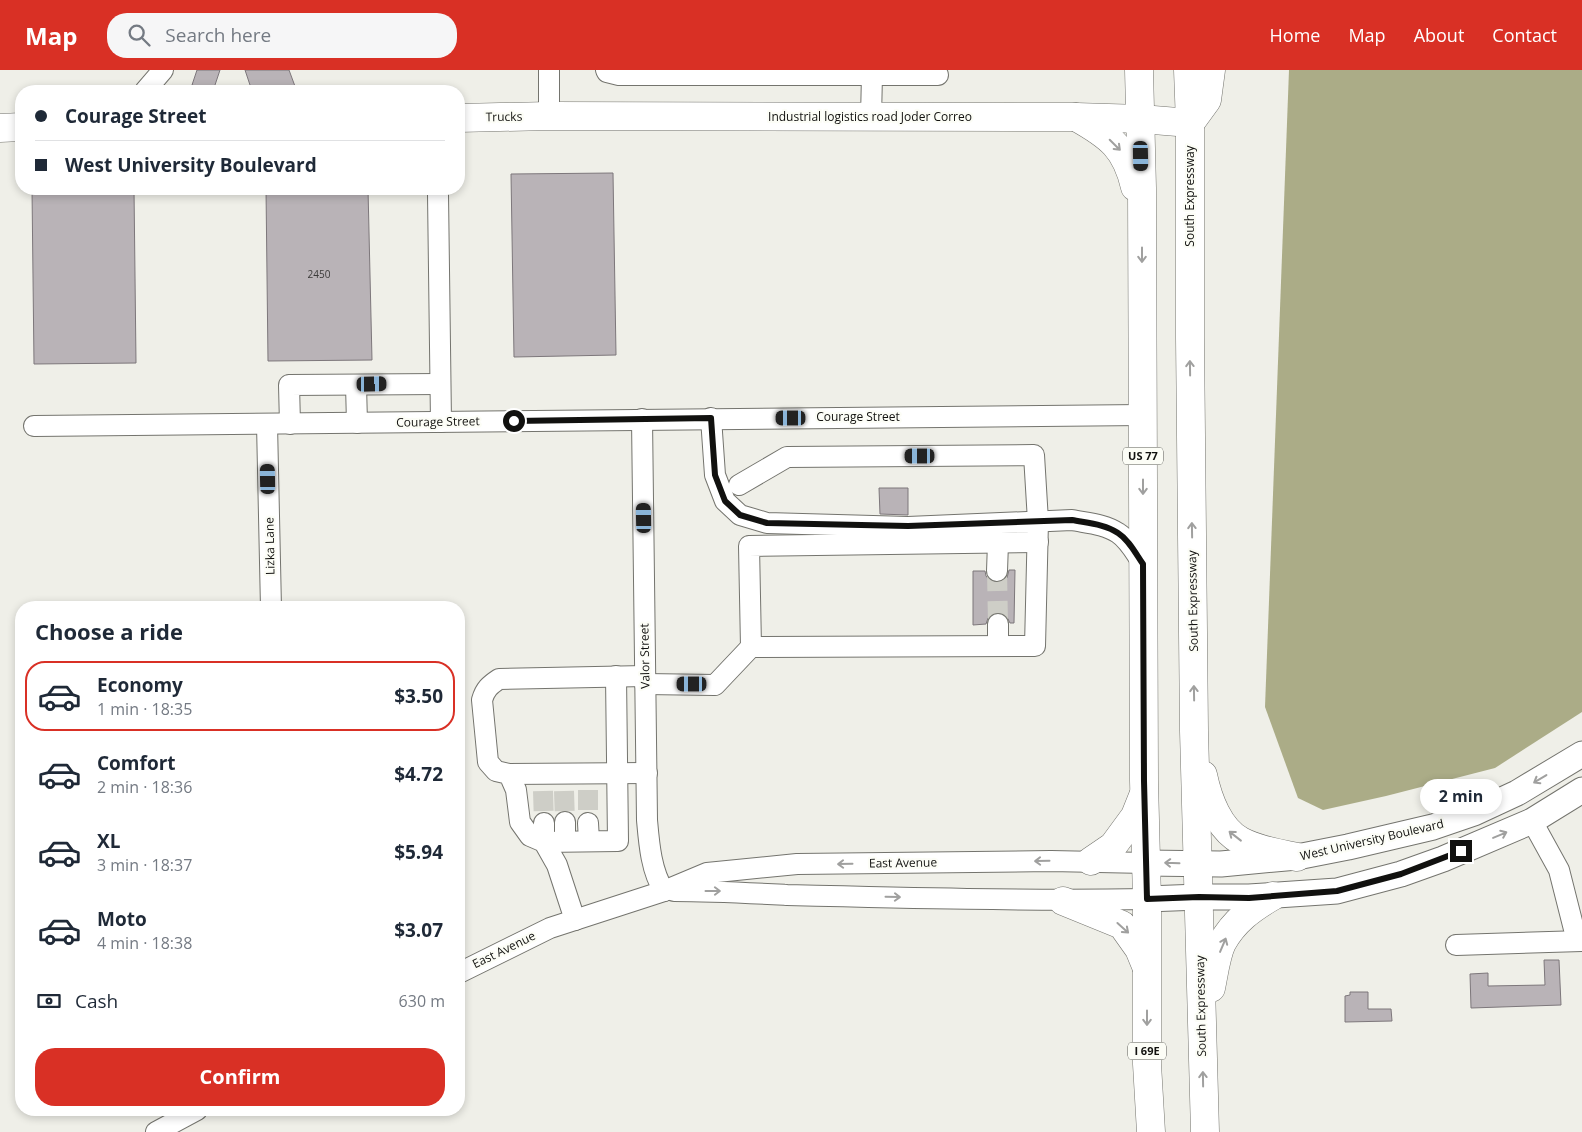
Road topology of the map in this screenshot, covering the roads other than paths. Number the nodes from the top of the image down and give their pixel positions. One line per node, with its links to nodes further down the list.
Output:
1 (164, 70): 10 (street)
2 (549, 70): 11 (street)
3 (606, 70): 7 (street)
4 (1139, 70): 15 (highway, US 77)
5 (1188, 70): 16 (highway, South Expressway)
6 (1211, 70): 16 (highway)
7 (709, 72): 9 (street)
8 (938, 75): 9 (street)
9 (872, 76): 12 (street)
10 (150, 85)
11 (549, 116): 12 (highway, Industrial logistics road Joder Correo); 14 (highway, Trucks)
12 (871, 117): 13 (highway, Industrial logistics road Joder Correo)
13 (1076, 117): 15 (highway, Industrial logistics road Joder Correo); 20 (highway, one-way to 20)
14 (465, 118)
15 (1140, 119): 16 (highway, Industrial logistics road Joder Correo); 20 (highway, US 77)
16 (1190, 123): 43 (highway, South Expressway, one-way to 16)
17 (15, 127): 18 (highway)
18 (0, 128)
19 (438, 195): 22 (street)
20 (1142, 215): 23 (highway, US 77, one-way to 23)
21 (356, 384): 22 (street); 27 (street); 29 (street)
22 (440, 384): 26 (street)
23 (1142, 415): 24 (street, Courage Street); 35 (highway, US 77, one-way to 35)
24 (711, 418): 25 (street, Courage Street); 32 (street)
25 (642, 419): 26 (street, Courage Street); 42 (street, Valor Street)
26 (440, 422): 27 (street, Courage Street)
27 (356, 423): 29 (street, Courage Street)
28 (267, 424): 29 (street, Courage Street); 30 (street, Courage Street); 37 (street, Lizka Lane)
29 (290, 424)
30 (34, 426)
31 (739, 486): 32 (street)
32 (1038, 521): 33 (street); 35 (street)
33 (1038, 542): 34 (street); 39 (street)
34 (998, 543): 36 (street); 40 (street)
35 (1143, 564): 49 (highway, US 77)
36 (997, 570)
37 (271, 601)
38 (998, 624): 39 (street)
39 (998, 646): 40 (street)
40 (751, 647): 42 (street)
41 (616, 676): 42 (street); 45 (street); 47 (street)
42 (645, 680): 46 (street, Valor Street)
43 (1194, 731): 52 (highway, one-way to 43); 55 (highway, South Expressway)
44 (1582, 754): 52 (main road, West University Boulevard, one-way to 52)
45 (617, 772): 46 (street); 47 (street); 51 (street)
46 (646, 773): 56 (street, Valor Street)
47 (509, 774): 51 (street)
48 (1582, 790): 50 (main road)
49 (1144, 793): 53 (highway); 54 (highway, US 77)
50 (1532, 821): 57 (main road, one-way to 50); 62 (street)
51 (544, 833): 61 (street)
52 (1297, 857): 55 (main road, West University Boulevard)
53 (1091, 861): 54 (street, East Avenue); 56 (street, East Avenue, one-way to 56)
54 (1146, 862): 55 (main road, West University Boulevard, one-way to 54); 59 (highway, US 77)
55 (1198, 864): 58 (highway, South Expressway)
56 (664, 891): 60 (street, East Avenue, one-way to 60); 61 (street, East Avenue)
57 (1273, 896): 58 (main road); 66 (highway, one-way to 57)
58 (1199, 897): 59 (main road); 66 (highway, South Expressway)
59 (1147, 899): 60 (street, East Avenue); 64 (highway, I 69E)
60 (1063, 901): 64 (highway, one-way to 64)
61 (575, 920): 65 (street, East Avenue)
62 (1579, 941): 63 (street)
63 (1456, 945)
64 (1147, 969): 69 (highway, I 69E, one-way to 69)
65 (465, 970)
66 (1202, 1026): 70 (highway, South Expressway, one-way to 66)
67 (186, 1116): 68 (street)
68 (156, 1132)
69 (1151, 1132)
70 (1205, 1132)

